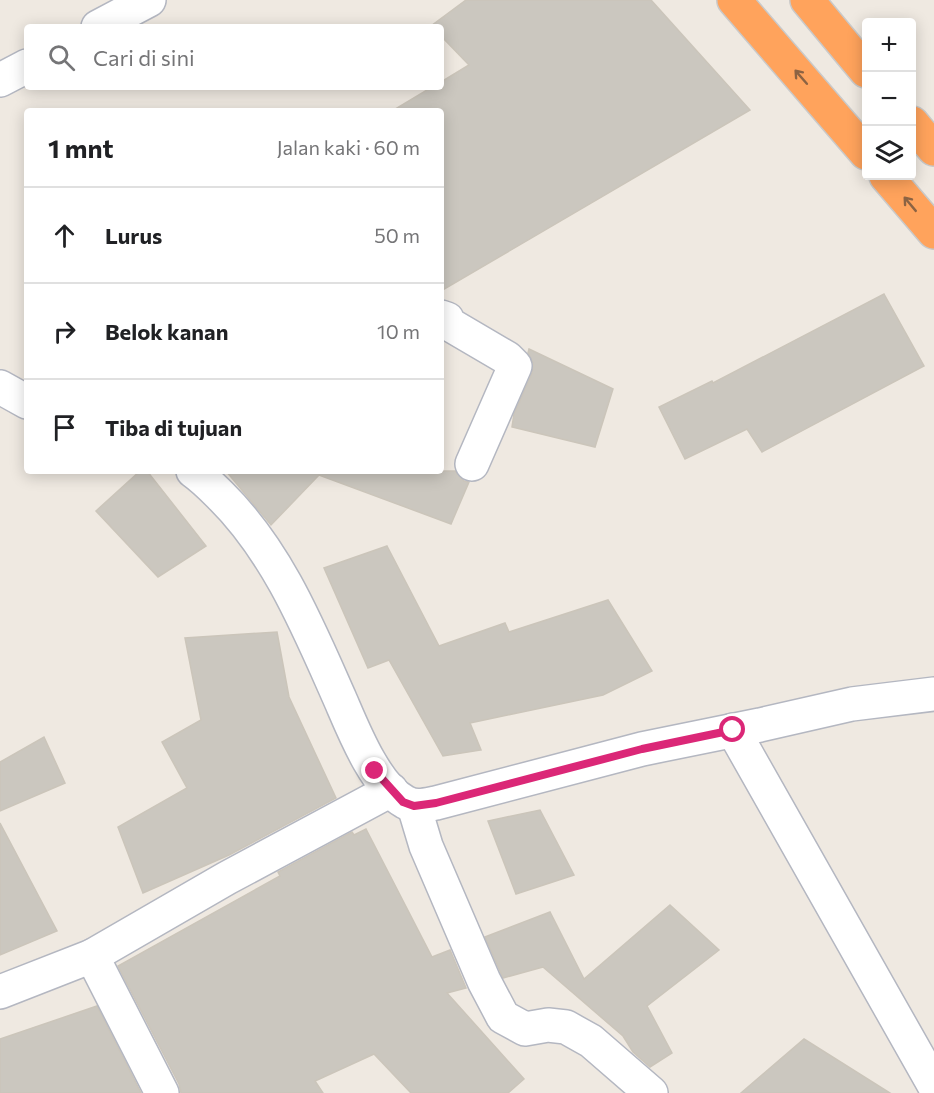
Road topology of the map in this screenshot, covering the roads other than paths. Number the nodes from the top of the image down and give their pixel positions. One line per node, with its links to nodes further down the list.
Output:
1 (148, 0): 4 (street)
2 (734, 0): 9 (highway, one-way to 2)
3 (807, 0): 5 (highway)
4 (104, 24)
5 (862, 65)
6 (24, 68): 8 (street)
7 (863, 72): 9 (highway)
8 (0, 80)
9 (823, 102): 11 (highway)
10 (915, 126): 12 (highway)
11 (862, 147)
12 (934, 149)
13 (889, 180): 14 (highway, one-way to 13)
14 (934, 232)
15 (445, 321): 18 (street)
16 (0, 387): 17 (street)
17 (24, 400)
18 (472, 464)
19 (198, 474): 22 (street)
20 (934, 694): 21 (street)
21 (733, 730): 22 (street); 25 (street)
22 (403, 798): 23 (street); 27 (street)
23 (92, 957): 24 (street); 26 (street)
24 (0, 992)
25 (934, 1085)
26 (162, 1093)
27 (651, 1093)

